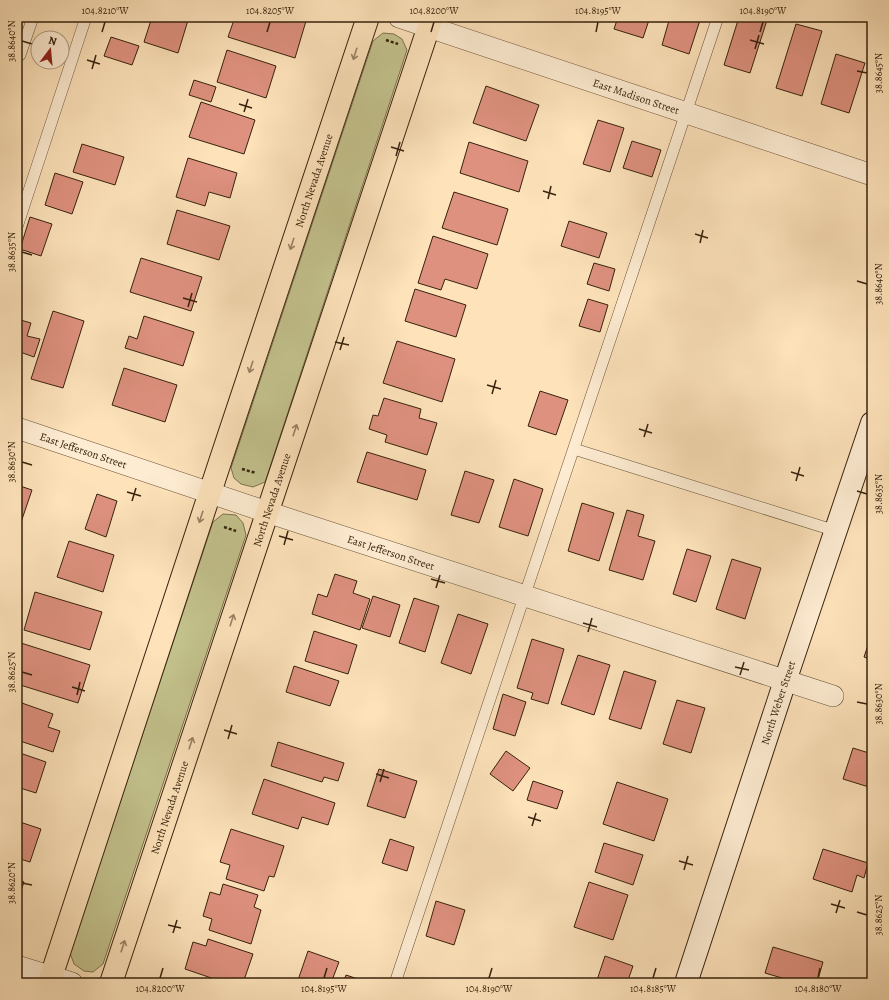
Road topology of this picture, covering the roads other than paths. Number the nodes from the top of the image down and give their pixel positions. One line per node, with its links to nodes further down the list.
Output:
1 (33, 17): 7 (lane)
2 (86, 17): 10 (lane)
3 (368, 17): 14 (main road, North Nevada Avenue, one-way to 14)
4 (400, 17): 6 (street, East Madison Street)
5 (718, 17): 8 (lane)
6 (430, 22): 8 (street, East Madison Street); 15 (main road, North Nevada Avenue, one-way to 6)
7 (17, 54)
8 (686, 112): 9 (street, East Madison Street); 13 (lane)
9 (872, 175)
10 (17, 227)
11 (872, 423): 16 (street, North Weber Street)
12 (17, 428): 14 (street, East Jefferson Street)
13 (574, 449): 16 (lane); 17 (lane)
14 (209, 493): 15 (street, East Jefferson Street); 21 (main road, North Nevada Avenue, one-way to 21)
15 (267, 512): 17 (street, East Jefferson Street); 23 (main road, North Nevada Avenue, one-way to 15)
16 (836, 531): 18 (street, North Weber Street)
17 (525, 596): 18 (street, East Jefferson Street); 24 (lane)
18 (785, 681): 19 (street, East Jefferson Street); 25 (street, North Weber Street)
19 (833, 696)
20 (17, 966): 21 (street)
21 (50, 980): 22 (street)
22 (72, 983)
23 (111, 983)
24 (395, 983)
25 (686, 983)

